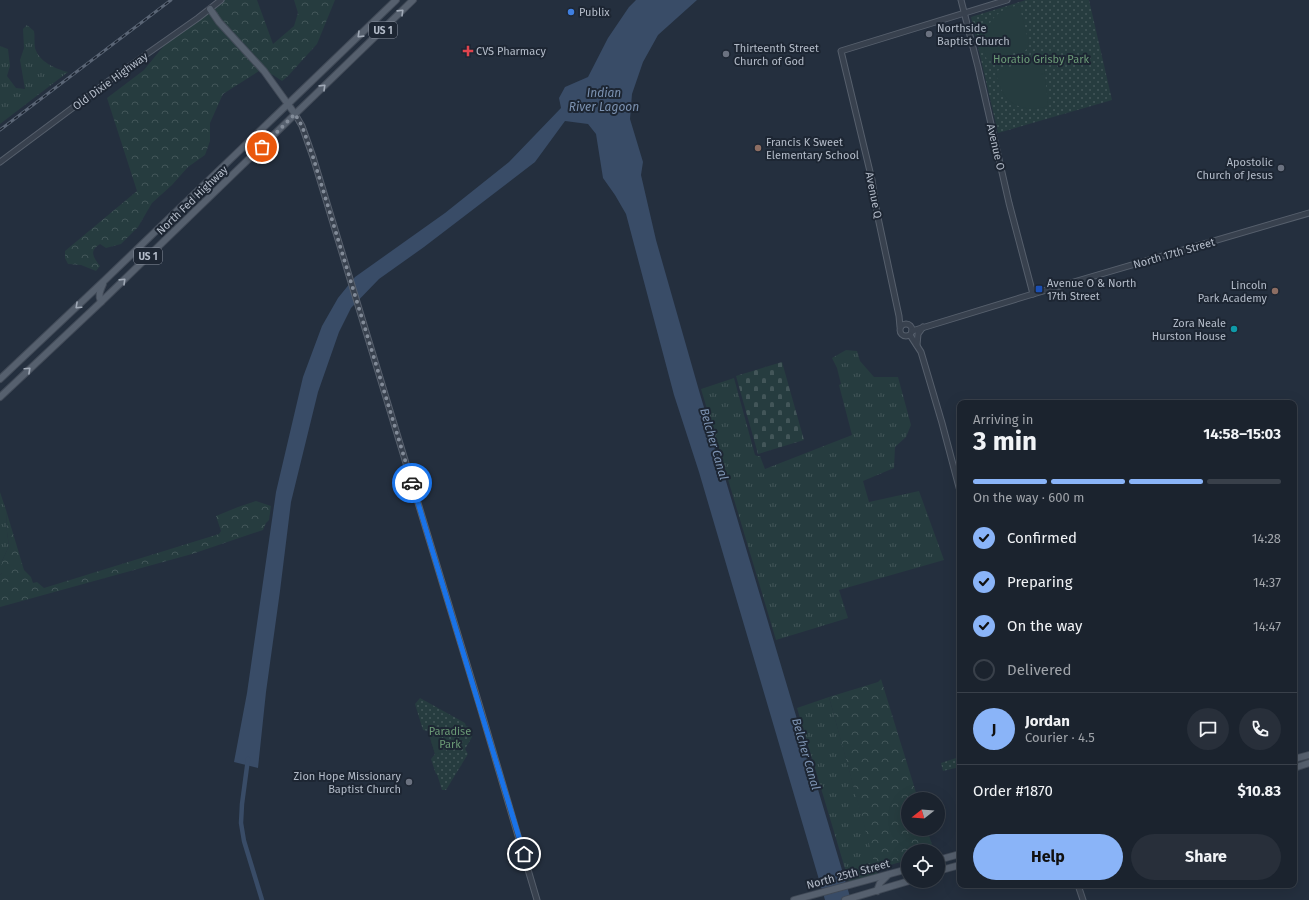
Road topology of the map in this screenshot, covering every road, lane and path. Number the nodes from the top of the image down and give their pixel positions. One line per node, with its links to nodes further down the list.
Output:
1 (221, 0): 6 (street, Old Dixie Highway)
2 (396, 0): 8 (main road, North Fed Highway / US 1, one-way to 8)
3 (413, 0): 9 (main road, North Fed Highway / US 1, one-way to 3)
4 (961, 0): 7 (street, Avenue O)
5 (1006, 0): 7 (street)
6 (210, 9): 8 (main road); 10 (street, Old Dixie Highway)
7 (965, 13): 13 (street, Avenue O); 15 (street, Avenue Q)
8 (288, 104): 9 (main road); 12 (main road, North Fed Highway / US 1)
9 (295, 114): 14 (main road, North Fed Highway / US 1, one-way to 9); 36 (street)
10 (0, 162)
11 (1309, 213): 13 (street, North 17th Street)
12 (106, 279): 14 (main road); 20 (main road, North Fed Highway / US 1, one-way to 20)
13 (1033, 294): 17 (street, North 17th Street)
14 (101, 302): 21 (main road, North Fed Highway / US 1, one-way to 14)
15 (899, 316): 16 (street, Avenue Q); 18 (street)
16 (900, 327): 18 (street); 18 (street)
17 (923, 327): 18 (street, North 17th Street); 19 (street)
18 (909, 330): 19 (street)
19 (917, 345): 22 (street)
20 (0, 380)
21 (0, 397)
22 (957, 480)
23 (1309, 755): 24 (main road)
24 (1297, 758)
25 (1309, 764): 26 (main road)
26 (1297, 767)
27 (957, 855): 28 (main road)
28 (945, 858)
29 (957, 866): 31 (main road)
30 (901, 870): 32 (main road, North 25th Street)
31 (945, 870)
32 (889, 874): 35 (main road); 37 (main road, North 25th Street)
33 (901, 884): 35 (main road)
34 (1079, 888): 39 (street)
35 (877, 891): 38 (main road)
36 (537, 900)
37 (794, 900)
38 (846, 900)
39 (1083, 900)

